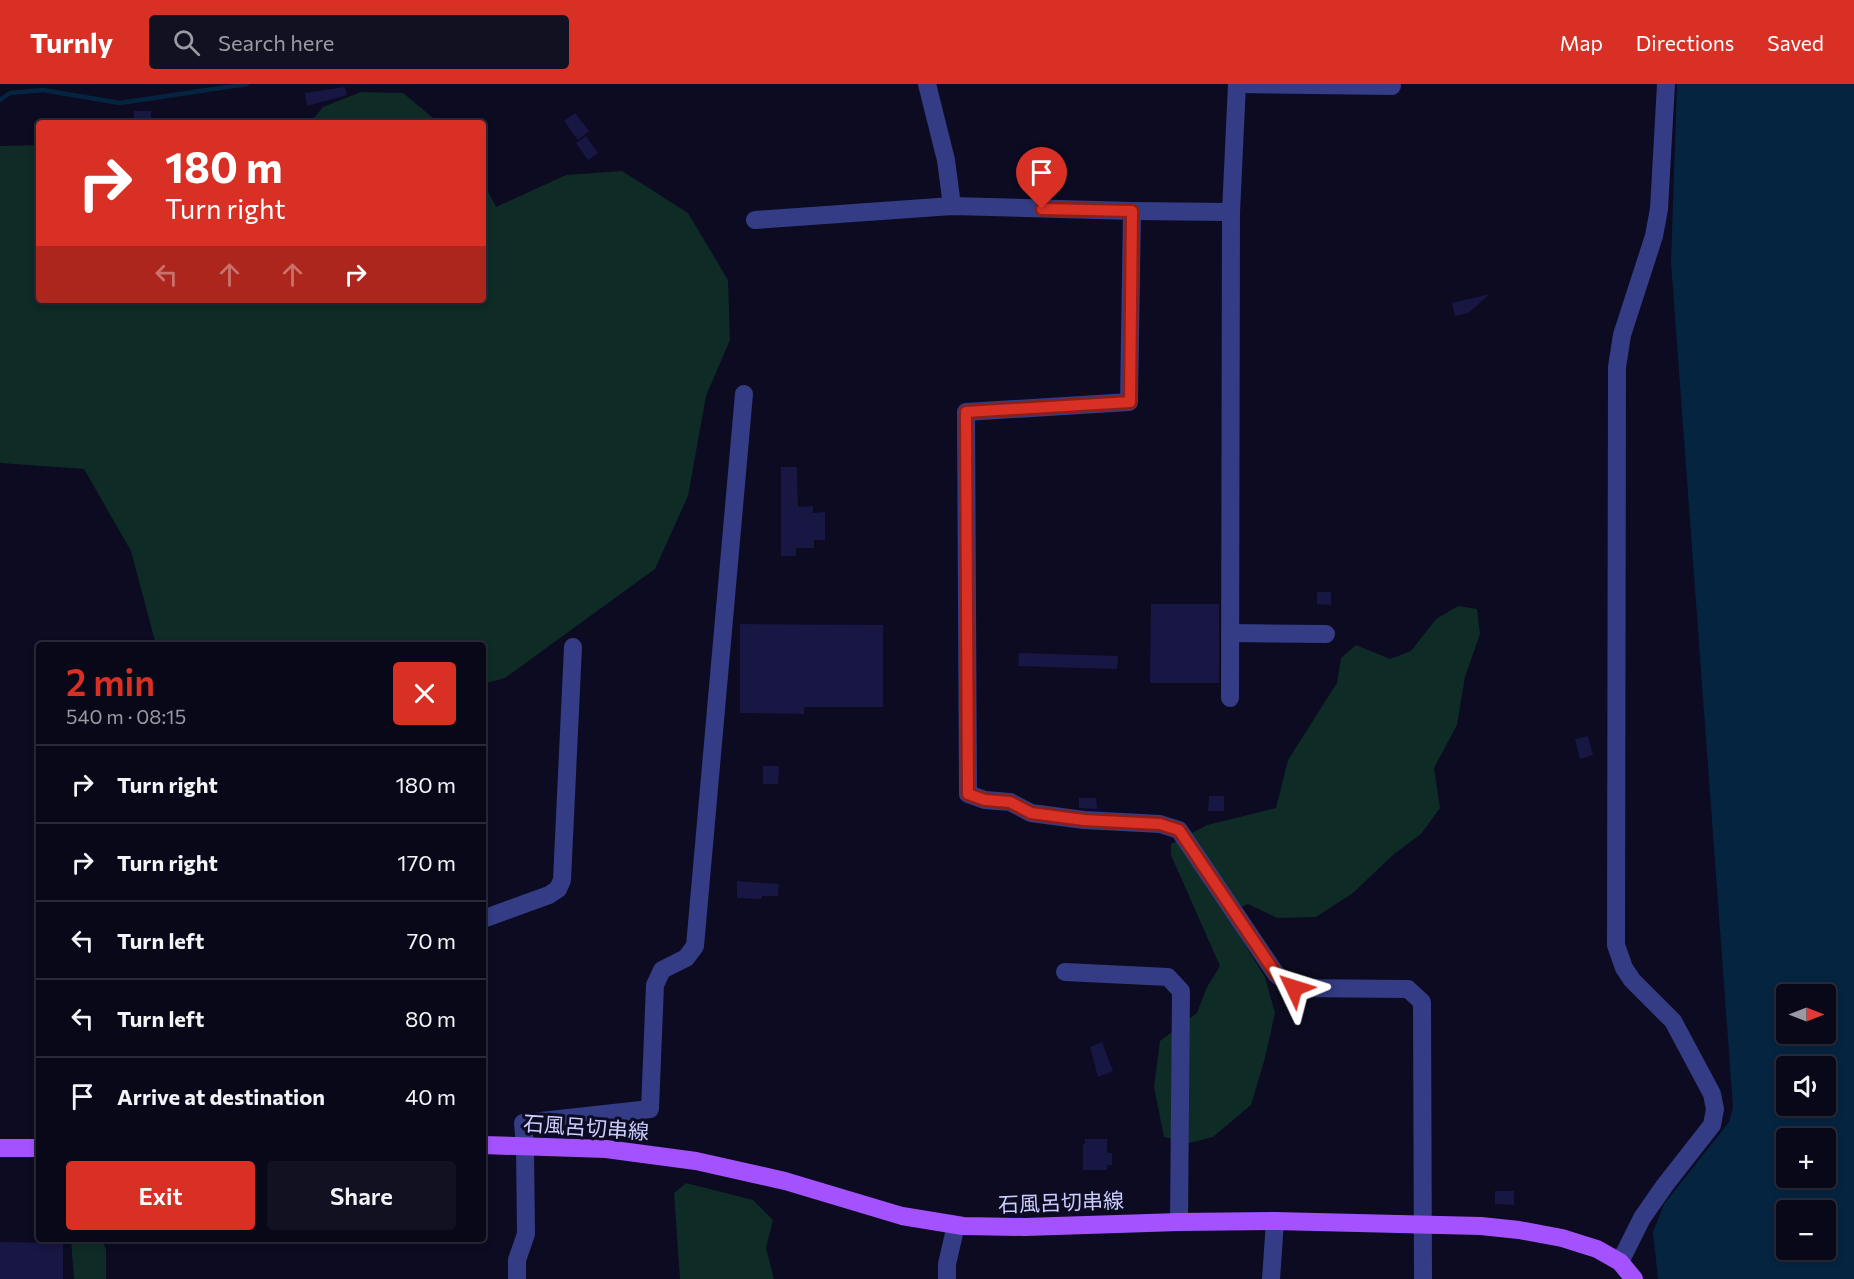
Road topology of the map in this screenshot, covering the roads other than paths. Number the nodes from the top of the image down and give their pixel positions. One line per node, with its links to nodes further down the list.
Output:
1 (927, 84): 5 (street)
2 (1237, 84): 4 (street); 7 (street)
3 (1666, 84): 24 (street)
4 (1392, 86)
5 (952, 206): 6 (street); 8 (street)
6 (1132, 211): 7 (street); 23 (street)
7 (1231, 212): 10 (street)
8 (756, 220)
9 (744, 394): 17 (street)
10 (1230, 633): 11 (street); 13 (street)
11 (1326, 634)
12 (573, 647): 14 (street)
13 (1230, 698)
14 (486, 919)
15 (1065, 972): 20 (street)
16 (486, 1145): 17 (main road, 石風呂切串線)
17 (525, 1147): 22 (main road, 石風呂切串線); 25 (street)
18 (0, 1148): 19 (main road)
19 (36, 1148)
20 (1179, 1221): 21 (main road, 石風呂切串線); 22 (main road, 石風呂切串線)
21 (1275, 1221): 23 (main road, 石風呂切串線); 27 (street)
22 (956, 1225): 26 (street)
23 (1424, 1225): 24 (main road, 石風呂切串線); 28 (street)
24 (1620, 1262): 29 (main road, 石風呂切串線)
25 (517, 1279)
26 (947, 1279)
27 (1271, 1279)
28 (1423, 1279)
29 (1634, 1279)

